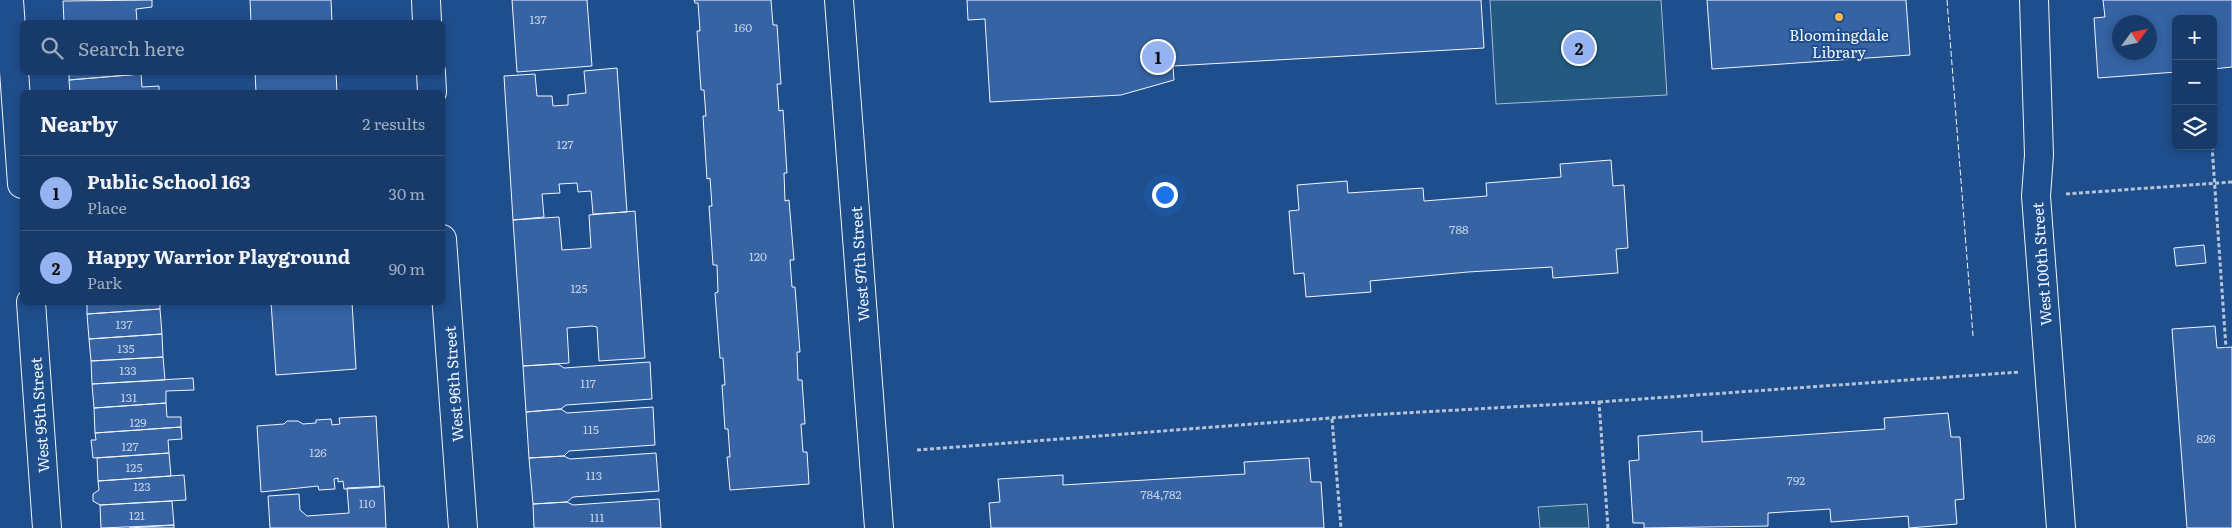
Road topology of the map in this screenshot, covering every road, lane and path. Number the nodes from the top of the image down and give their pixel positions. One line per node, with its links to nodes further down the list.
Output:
1 (9, 0): 9 (street)
2 (426, 0): 5 (street)
3 (839, 0): 22 (street, West 97th Street)
4 (2034, 0): 12 (street, West 100th Street)
5 (427, 20)
6 (431, 75): 7 (street)
7 (432, 90)
8 (2212, 150): 11 (path)
9 (20, 156)
10 (2232, 182): 11 (path)
11 (2215, 183): 12 (path); 15 (path)
12 (2036, 196): 16 (street, West 100th Street)
13 (445, 280): 21 (street, West 96th Street)
14 (31, 305): 20 (street, West 95th Street)
15 (2226, 348)
16 (2049, 370): 17 (path); 25 (street, West 100th Street)
17 (1599, 402): 18 (path); 24 (path)
18 (1332, 418): 19 (path); 23 (path)
19 (917, 450)
20 (47, 528)
21 (463, 528)
22 (879, 528)
23 (1341, 528)
24 (1608, 528)
25 (2061, 528)

